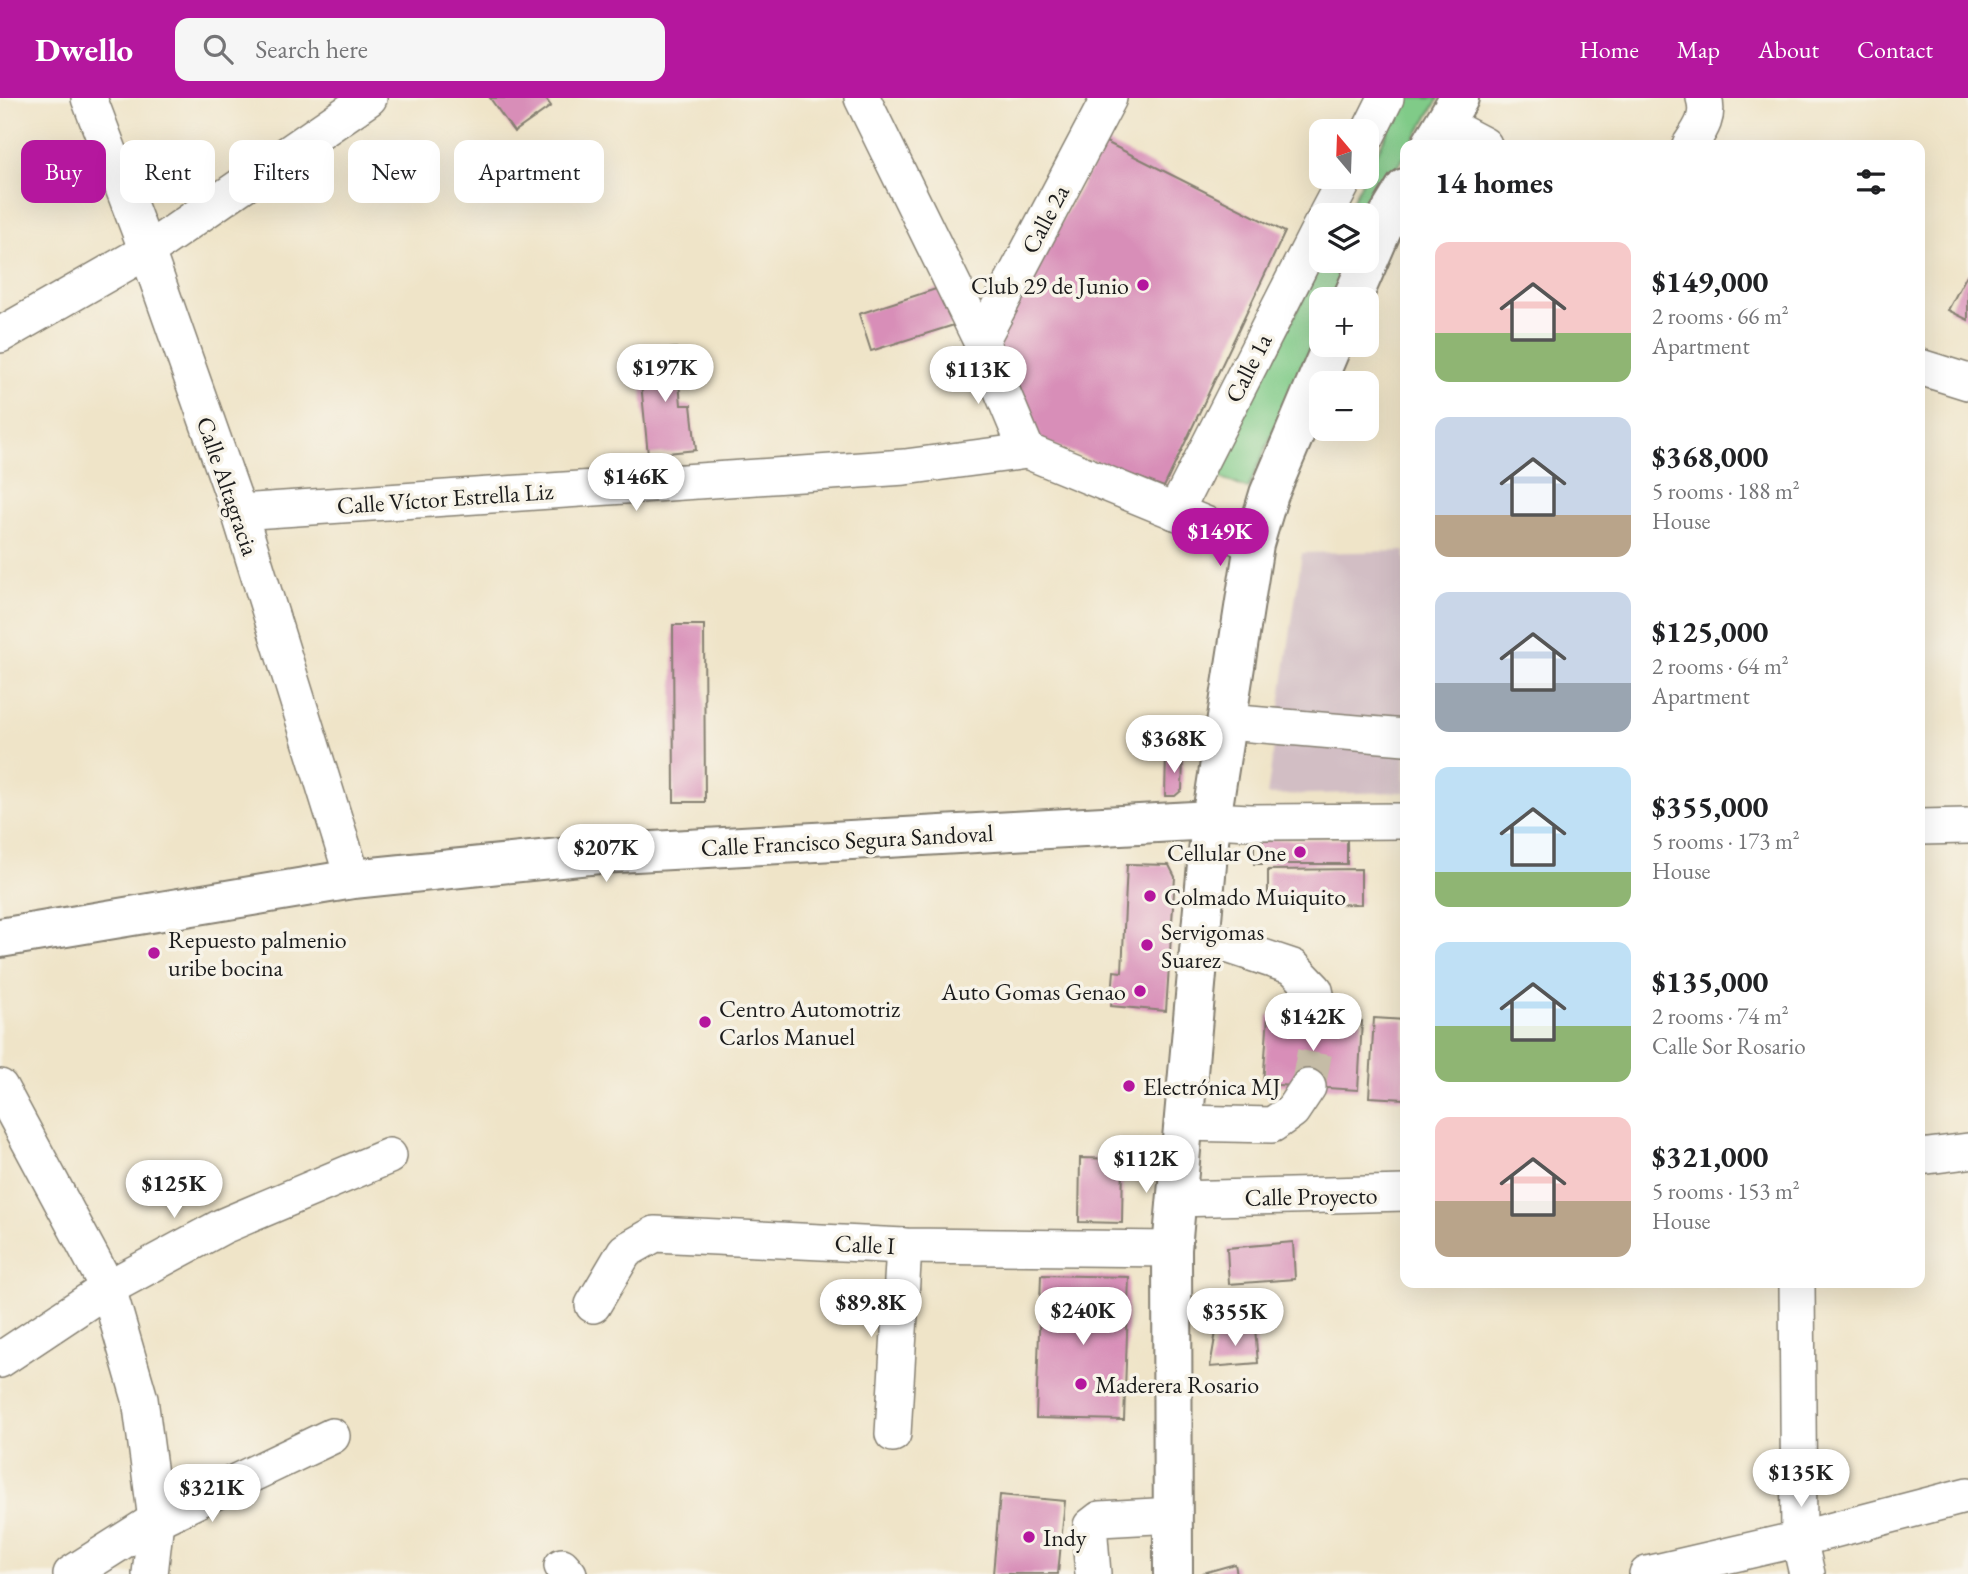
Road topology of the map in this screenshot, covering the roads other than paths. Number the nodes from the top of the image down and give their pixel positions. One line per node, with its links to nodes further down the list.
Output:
1 (89, 98): 13 (street, Calle Altagracia)
2 (369, 98): 13 (street)
3 (862, 98): 16 (street)
4 (1109, 98): 16 (street, Calle 2a)
5 (1386, 98): 7 (street)
6 (1704, 98): 10 (street)
7 (1376, 119)
8 (1445, 122): 9 (street)
9 (1475, 140)
10 (1693, 140)
11 (1400, 196): 14 (main road)
12 (1309, 249): 22 (street, Calle 1a)
13 (147, 251): 15 (street); 21 (street, Calle Altagracia)
14 (1357, 287)
15 (0, 335)
16 (981, 341): 20 (street)
17 (1327, 357): 23 (main road)
18 (1925, 369): 19 (street)
19 (1968, 382)
20 (1027, 451): 21 (street, Calle Víctor Estrella Liz); 22 (street)
21 (239, 512): 30 (street, Calle Altagracia)
22 (1175, 512): 23 (street)
23 (1254, 544): 24 (main road)
24 (1227, 722): 25 (street); 26 (main road)
25 (1400, 737)
26 (1211, 820): 27 (street, Calle Francisco Segura Sandoval); 30 (main road, Calle Francisco Segura Sandoval); 31 (main road)
27 (1400, 821)
28 (1968, 826): 29 (street)
29 (1925, 827)
30 (353, 878): 32 (main road, Calle Francisco Segura Sandoval)
31 (1200, 936): 33 (street); 36 (main road)
32 (0, 938)
33 (1321, 1018)
34 (1308, 1087): 36 (street)
35 (1, 1091): 44 (street)
36 (1183, 1123): 41 (main road)
37 (1968, 1152): 39 (street)
38 (389, 1156): 44 (street)
39 (1925, 1156)
40 (1400, 1193): 41 (street, Calle Proyecto)
41 (1176, 1199): 43 (main road)
42 (904, 1246): 43 (street, Calle I); 46 (street, Calle I); 48 (street)
43 (1172, 1249): 51 (main road)
44 (108, 1288): 47 (street); 52 (street)
45 (1797, 1288): 53 (street)
46 (593, 1305)
47 (0, 1360)
48 (893, 1434)
49 (332, 1436): 52 (street)
50 (1968, 1495): 53 (street)
51 (1174, 1516): 56 (street); 57 (main road)
52 (156, 1520): 54 (street); 55 (street)
53 (1800, 1539): 58 (street); 59 (street)
54 (71, 1574)
55 (150, 1574)
56 (1093, 1574)
57 (1173, 1574)
58 (1647, 1574)
59 (1807, 1574)

